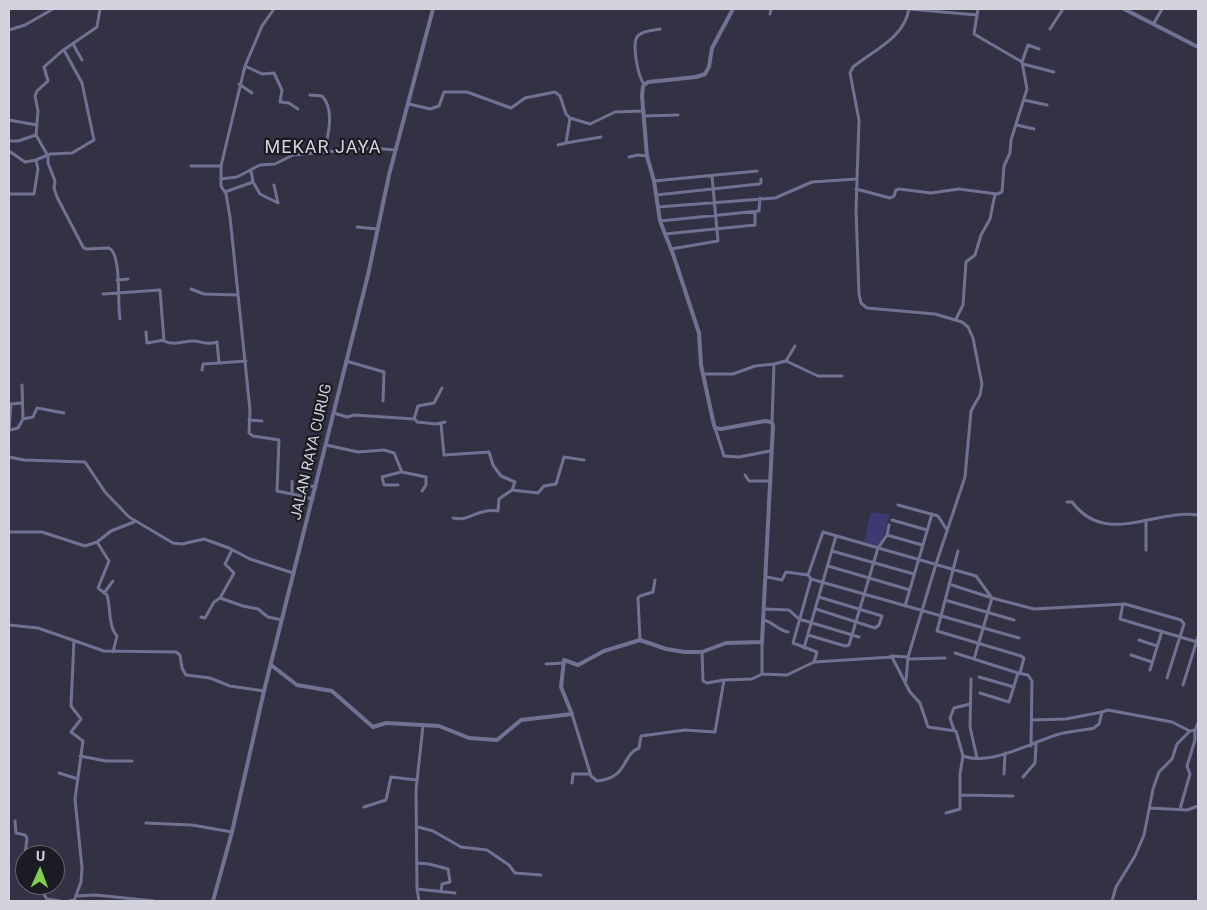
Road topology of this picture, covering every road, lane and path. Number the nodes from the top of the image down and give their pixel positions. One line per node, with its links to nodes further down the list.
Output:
1 (54, 9): 17 (street)
2 (100, 9): 18 (street)
3 (274, 9): 24 (street)
4 (433, 9): 31 (street, JALAN RAYA CURUG)
5 (733, 9): 27 (street)
6 (771, 9): 12 (street)
7 (909, 9): 13 (street); 60 (street)
8 (978, 9): 13 (street)
9 (1063, 9): 15 (street)
10 (1124, 9): 14 (street)
11 (1162, 9): 14 (street)
12 (770, 14)
13 (976, 15): 23 (street)
14 (1154, 22): 19 (street)
15 (1050, 28)
16 (660, 29): 27 (street)
17 (9, 30)
18 (73, 44): 21 (street); 22 (street)
19 (1198, 47)
20 (1040, 49): 23 (street)
21 (64, 50): 38 (street); 49 (street)
22 (82, 60)
23 (1022, 63): 25 (street); 30 (street)
24 (245, 66): 26 (street); 33 (street)
25 (1054, 72)
26 (240, 84): 28 (street); 54 (street)
27 (644, 84): 34 (street)
28 (252, 93)
29 (310, 95): 48 (street)
30 (1024, 100): 32 (street); 39 (street)
31 (409, 104): 36 (street); 46 (street, JALAN RAYA CURUG)
32 (1047, 105)
33 (298, 109)
34 (644, 114): 35 (street); 36 (street); 50 (street)
35 (678, 114)
36 (570, 118): 44 (street)
37 (9, 120): 38 (street)
38 (37, 125): 41 (street)
39 (1017, 125): 40 (street); 68 (street)
40 (1034, 129)
41 (36, 135): 43 (street); 49 (street)
42 (601, 137): 44 (street)
43 (9, 141)
44 (566, 143): 45 (street)
45 (558, 145)
46 (396, 150): 48 (street); 77 (street, JALAN RAYA CURUG)
47 (9, 151): 52 (street)
48 (325, 152): 55 (street)
49 (47, 155): 52 (street); 82 (street)
50 (647, 156): 51 (street); 61 (street)
51 (629, 157)
52 (36, 160): 67 (street)
53 (191, 166): 54 (street)
54 (221, 166): 58 (street)
55 (251, 171): 58 (street); 62 (street)
56 (758, 171): 57 (street)
57 (712, 176): 61 (street); 64 (street)
58 (220, 178): 66 (street)
59 (761, 179): 64 (street)
60 (856, 179): 65 (street); 70 (street)
61 (654, 181): 69 (street)
62 (253, 182): 63 (street); 66 (street)
63 (274, 185)
64 (713, 189): 69 (street); 71 (street)
65 (856, 189): 68 (street); 88 (street)
66 (224, 192): 86 (street)
67 (9, 194)
68 (995, 194): 88 (street)
69 (656, 195): 72 (street)
70 (760, 198): 71 (street); 73 (street)
71 (715, 202): 72 (street); 74 (street)
72 (658, 208): 75 (street)
73 (755, 212): 74 (street); 78 (street)
74 (716, 216): 75 (street); 78 (street)
75 (660, 221): 79 (street)
76 (357, 227): 77 (street)
77 (378, 229): 93 (street, JALAN RAYA CURUG)
78 (717, 229): 79 (street); 80 (street)
79 (665, 234): 80 (street)
80 (671, 249): 98 (street)
81 (128, 279): 82 (street)
82 (117, 280): 84 (street)
83 (191, 290): 86 (street)
84 (117, 292): 85 (street); 87 (street); 90 (street)
85 (103, 294)
86 (237, 295): 92 (street)
87 (120, 319)
88 (956, 319): 140 (street)
89 (146, 332): 90 (street)
90 (164, 340): 95 (street)
91 (795, 346): 94 (street)
92 (246, 361): 95 (street); 108 (street)
93 (346, 361): 102 (street); 105 (street, JALAN RAYA CURUG)
94 (786, 361): 96 (street); 99 (street)
95 (219, 363): 97 (street)
96 (774, 364): 98 (street); 111 (street)
97 (202, 370)
98 (702, 374): 113 (street)
99 (842, 376)
100 (22, 385): 103 (street)
101 (442, 388): 107 (street)
102 (383, 401)
103 (21, 402): 106 (street); 114 (street)
104 (64, 413): 106 (street)
105 (334, 413): 107 (street); 115 (street, JALAN RAYA CURUG)
106 (23, 419): 114 (street)
107 (415, 419): 112 (street)
108 (249, 420): 109 (street); 128 (street)
109 (262, 421)
110 (445, 422): 112 (street)
111 (772, 422): 113 (street); 116 (street)
112 (441, 424): 126 (street)
113 (715, 428): 116 (street)
114 (9, 430)
115 (326, 445): 119 (street); 125 (street, JALAN RAYA CURUG)
116 (770, 452): 122 (street)
117 (9, 457): 137 (street)
118 (584, 460): 126 (street)
119 (402, 472): 124 (street); 127 (street)
120 (745, 475): 122 (street)
121 (292, 481): 128 (street)
122 (771, 481): 159 (street)
123 (306, 485): 125 (street)
124 (398, 486)
125 (316, 488): 129 (street, JALAN RAYA CURUG)
126 (512, 490): 134 (street)
127 (422, 491)
128 (292, 494): 129 (street)
129 (313, 499): 156 (street, JALAN RAYA CURUG)
130 (1067, 502): 136 (street)
131 (898, 504): 132 (street)
132 (932, 514): 139 (street); 140 (street)
133 (1198, 515): 136 (street)
134 (453, 518)
135 (892, 520): 139 (street)
136 (1146, 520): 148 (street)
137 (134, 522): 144 (street); 147 (street)
138 (889, 525): 142 (street)
139 (927, 530): 145 (street)
140 (947, 530): 153 (street)
141 (9, 532): 144 (street)
142 (886, 535): 145 (street); 146 (street)
143 (836, 536): 146 (street); 149 (street); 158 (street)
144 (97, 542): 166 (street)
145 (922, 545): 151 (street)
146 (878, 548): 151 (street); 152 (street)
147 (232, 550): 156 (street); 169 (street)
148 (1146, 550)
149 (832, 551): 152 (street); 154 (street)
150 (958, 551): 155 (street)
151 (918, 560): 153 (street); 157 (street)
152 (873, 563): 157 (street); 160 (street)
153 (936, 564): 155 (street); 177 (street)
154 (828, 566): 160 (street); 163 (street)
155 (954, 570): 164 (street); 170 (street)
156 (293, 573): 182 (street, JALAN RAYA CURUG)
157 (914, 574): 165 (street)
158 (810, 577): 159 (street); 163 (street); 181 (street)
159 (767, 578): 174 (street)
160 (869, 578): 165 (street); 167 (street)
161 (655, 580): 198 (street)
162 (113, 581): 166 (street)
163 (823, 582): 167 (street); 168 (street)
164 (949, 584): 170 (street); 171 (street)
165 (910, 590): 173 (street)
166 (104, 593): 204 (street)
167 (863, 594): 173 (street); 175 (street)
168 (819, 597): 175 (street); 176 (street)
169 (220, 598): 180 (street); 182 (street)
170 (992, 598): 172 (street); 178 (street)
171 (945, 600): 178 (street); 179 (street)
172 (1123, 604): 189 (street); 193 (street)
173 (905, 606): 177 (street)
174 (765, 608): 181 (street); 183 (street)
175 (859, 608): 186 (street); 186 (street)
176 (816, 609): 185 (street); 186 (street)
177 (923, 610): 179 (street); 209 (street)
178 (988, 613): 184 (street); 188 (street)
179 (940, 615): 188 (street); 201 (street)
180 (201, 617)
181 (799, 619): 185 (street); 203 (street)
182 (282, 620): 216 (street, JALAN RAYA CURUG)
183 (764, 620): 190 (street); 200 (street)
184 (1014, 620)
185 (811, 622): 191 (street); 192 (street)
186 (856, 622): 191 (street)
187 (9, 625): 197 (street)
188 (984, 628): 195 (street); 201 (street)
189 (1162, 631): 193 (street); 202 (street)
190 (788, 632)
191 (852, 634): 192 (street); 194 (street)
192 (808, 635): 203 (street)
193 (1180, 636): 196 (street); 221 (street)
194 (859, 637)
195 (1019, 638)
196 (1198, 639): 225 (street)
197 (74, 640): 204 (street); 241 (street)
198 (640, 640): 205 (street); 212 (street)
199 (1139, 640): 202 (street)
200 (762, 642): 205 (street); 219 (street)
201 (979, 644): 211 (street); 218 (street)
202 (1157, 646): 214 (street)
203 (804, 648): 213 (street)
204 (113, 652): 227 (street)
205 (702, 652): 223 (street)
206 (955, 653): 211 (street)
207 (1131, 655): 214 (street)
208 (890, 656): 209 (street); 213 (street); 224 (street)
209 (909, 658): 210 (street); 224 (street)
210 (945, 658)
211 (974, 659): 218 (street)
212 (563, 662): 215 (street); 231 (street)
213 (814, 662): 219 (street)
214 (1152, 662): 217 (street)
215 (546, 664)
216 (271, 665): 227 (street, JALAN RAYA CURUG); 234 (street)
217 (1150, 670)
218 (1019, 673): 226 (street); 232 (street)
219 (762, 674): 223 (street)
220 (978, 677): 226 (street)
221 (1167, 678)
222 (971, 679): 229 (street)
223 (724, 680): 246 (street)
224 (906, 680): 235 (street)
225 (1184, 685)
226 (1014, 687): 228 (street)
227 (264, 691): 262 (street, JALAN RAYA CURUG)
228 (980, 693)
229 (970, 704): 235 (street); 243 (street)
230 (1102, 712): 232 (street); 237 (street); 238 (street)
231 (572, 714): 234 (street); 246 (street)
232 (1032, 720): 239 (street)
233 (1198, 724): 236 (street)
234 (423, 726): 250 (street)
235 (954, 730): 242 (street)
236 (1195, 730): 237 (street); 257 (street)
237 (1190, 731): 256 (street)
238 (1036, 744): 239 (street); 248 (street)
239 (1031, 746): 240 (street)
240 (1005, 753): 243 (street); 247 (street)
241 (80, 756): 244 (street); 249 (street)
242 (963, 756): 243 (street); 252 (street)
243 (976, 758)
244 (132, 761)
245 (59, 773): 249 (street)
246 (590, 774): 251 (street)
247 (1004, 774)
248 (1023, 776)
249 (78, 779): 269 (street)
250 (417, 780): 255 (street); 261 (street)
251 (572, 782)
252 (960, 795): 253 (street); 258 (street)
253 (1014, 796)
254 (1198, 806): 257 (street)
255 (364, 807)
256 (1150, 808): 257 (street); 276 (street)
257 (1180, 809)
258 (946, 814)
259 (15, 820): 263 (street)
260 (146, 823): 262 (street)
261 (418, 827): 264 (street); 265 (street)
262 (232, 832): 274 (street, JALAN RAYA CURUG)
263 (26, 845)
264 (418, 863): 266 (street); 267 (street)
265 (540, 875)
266 (417, 889): 267 (street); 275 (street)
267 (441, 891): 268 (street)
268 (455, 893)
269 (75, 899): 272 (street); 273 (street)
270 (47, 900): 271 (street)
271 (60, 901)
272 (68, 901)
273 (154, 901)
274 (213, 901)
275 (419, 901)
276 (1112, 901)

